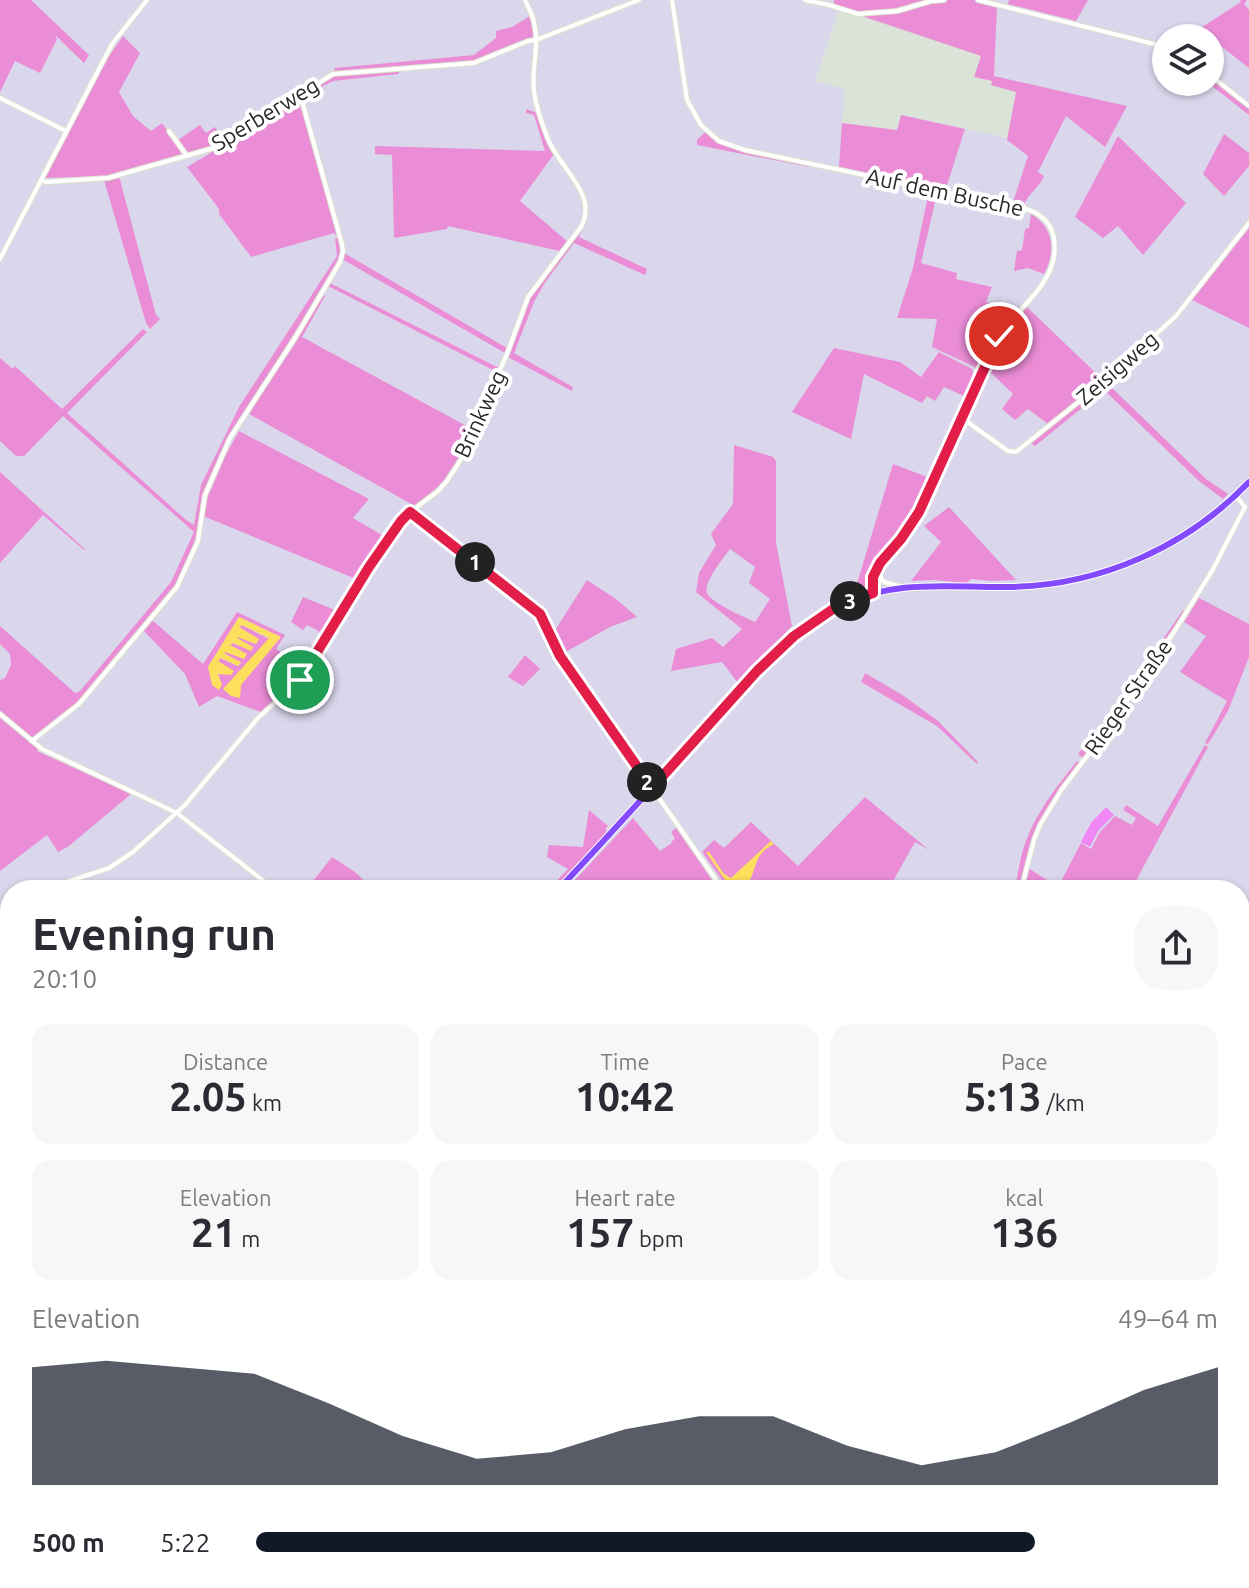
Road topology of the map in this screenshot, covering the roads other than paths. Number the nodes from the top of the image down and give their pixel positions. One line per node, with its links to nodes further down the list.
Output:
1 (147, 0): 15 (street)
2 (525, 0): 9 (street, Brinkweg)
3 (639, 0): 9 (street)
4 (672, 0): 21 (street, Auf dem Busche)
5 (805, 0): 8 (street)
6 (944, 0): 8 (street)
7 (978, 0): 10 (street)
8 (831, 2)
9 (536, 40): 12 (street, Sperberweg); 25 (street, Brinkweg)
10 (1152, 44)
11 (1224, 86): 14 (street)
12 (300, 94): 17 (street, Sperberweg); 30 (street)
13 (0, 98): 15 (street)
14 (1249, 106)
15 (66, 131): 18 (street)
16 (169, 131): 17 (street)
17 (187, 156): 18 (street, Sperberweg)
18 (41, 180): 20 (street)
19 (1249, 223): 21 (street, Zeisigweg)
20 (0, 259)
21 (961, 417): 26 (street, Auf dem Busche)
22 (1249, 482): 23 (main road)
23 (1236, 496): 24 (street); 27 (main road)
24 (1247, 508): 37 (street, Rieger Straße)
25 (410, 512): 31 (street); 32 (street, Brinkweg)
26 (877, 572): 27 (street); 28 (street)
27 (904, 587): 28 (main road)
28 (876, 592): 31 (main road)
29 (0, 714): 30 (street)
30 (32, 741): 32 (street)
31 (652, 788): 35 (main road); 36 (street)
32 (177, 813): 33 (street, Brinkweg); 34 (street)
33 (73, 880)
34 (262, 880)
35 (567, 880)
36 (715, 880)
37 (1023, 880)

